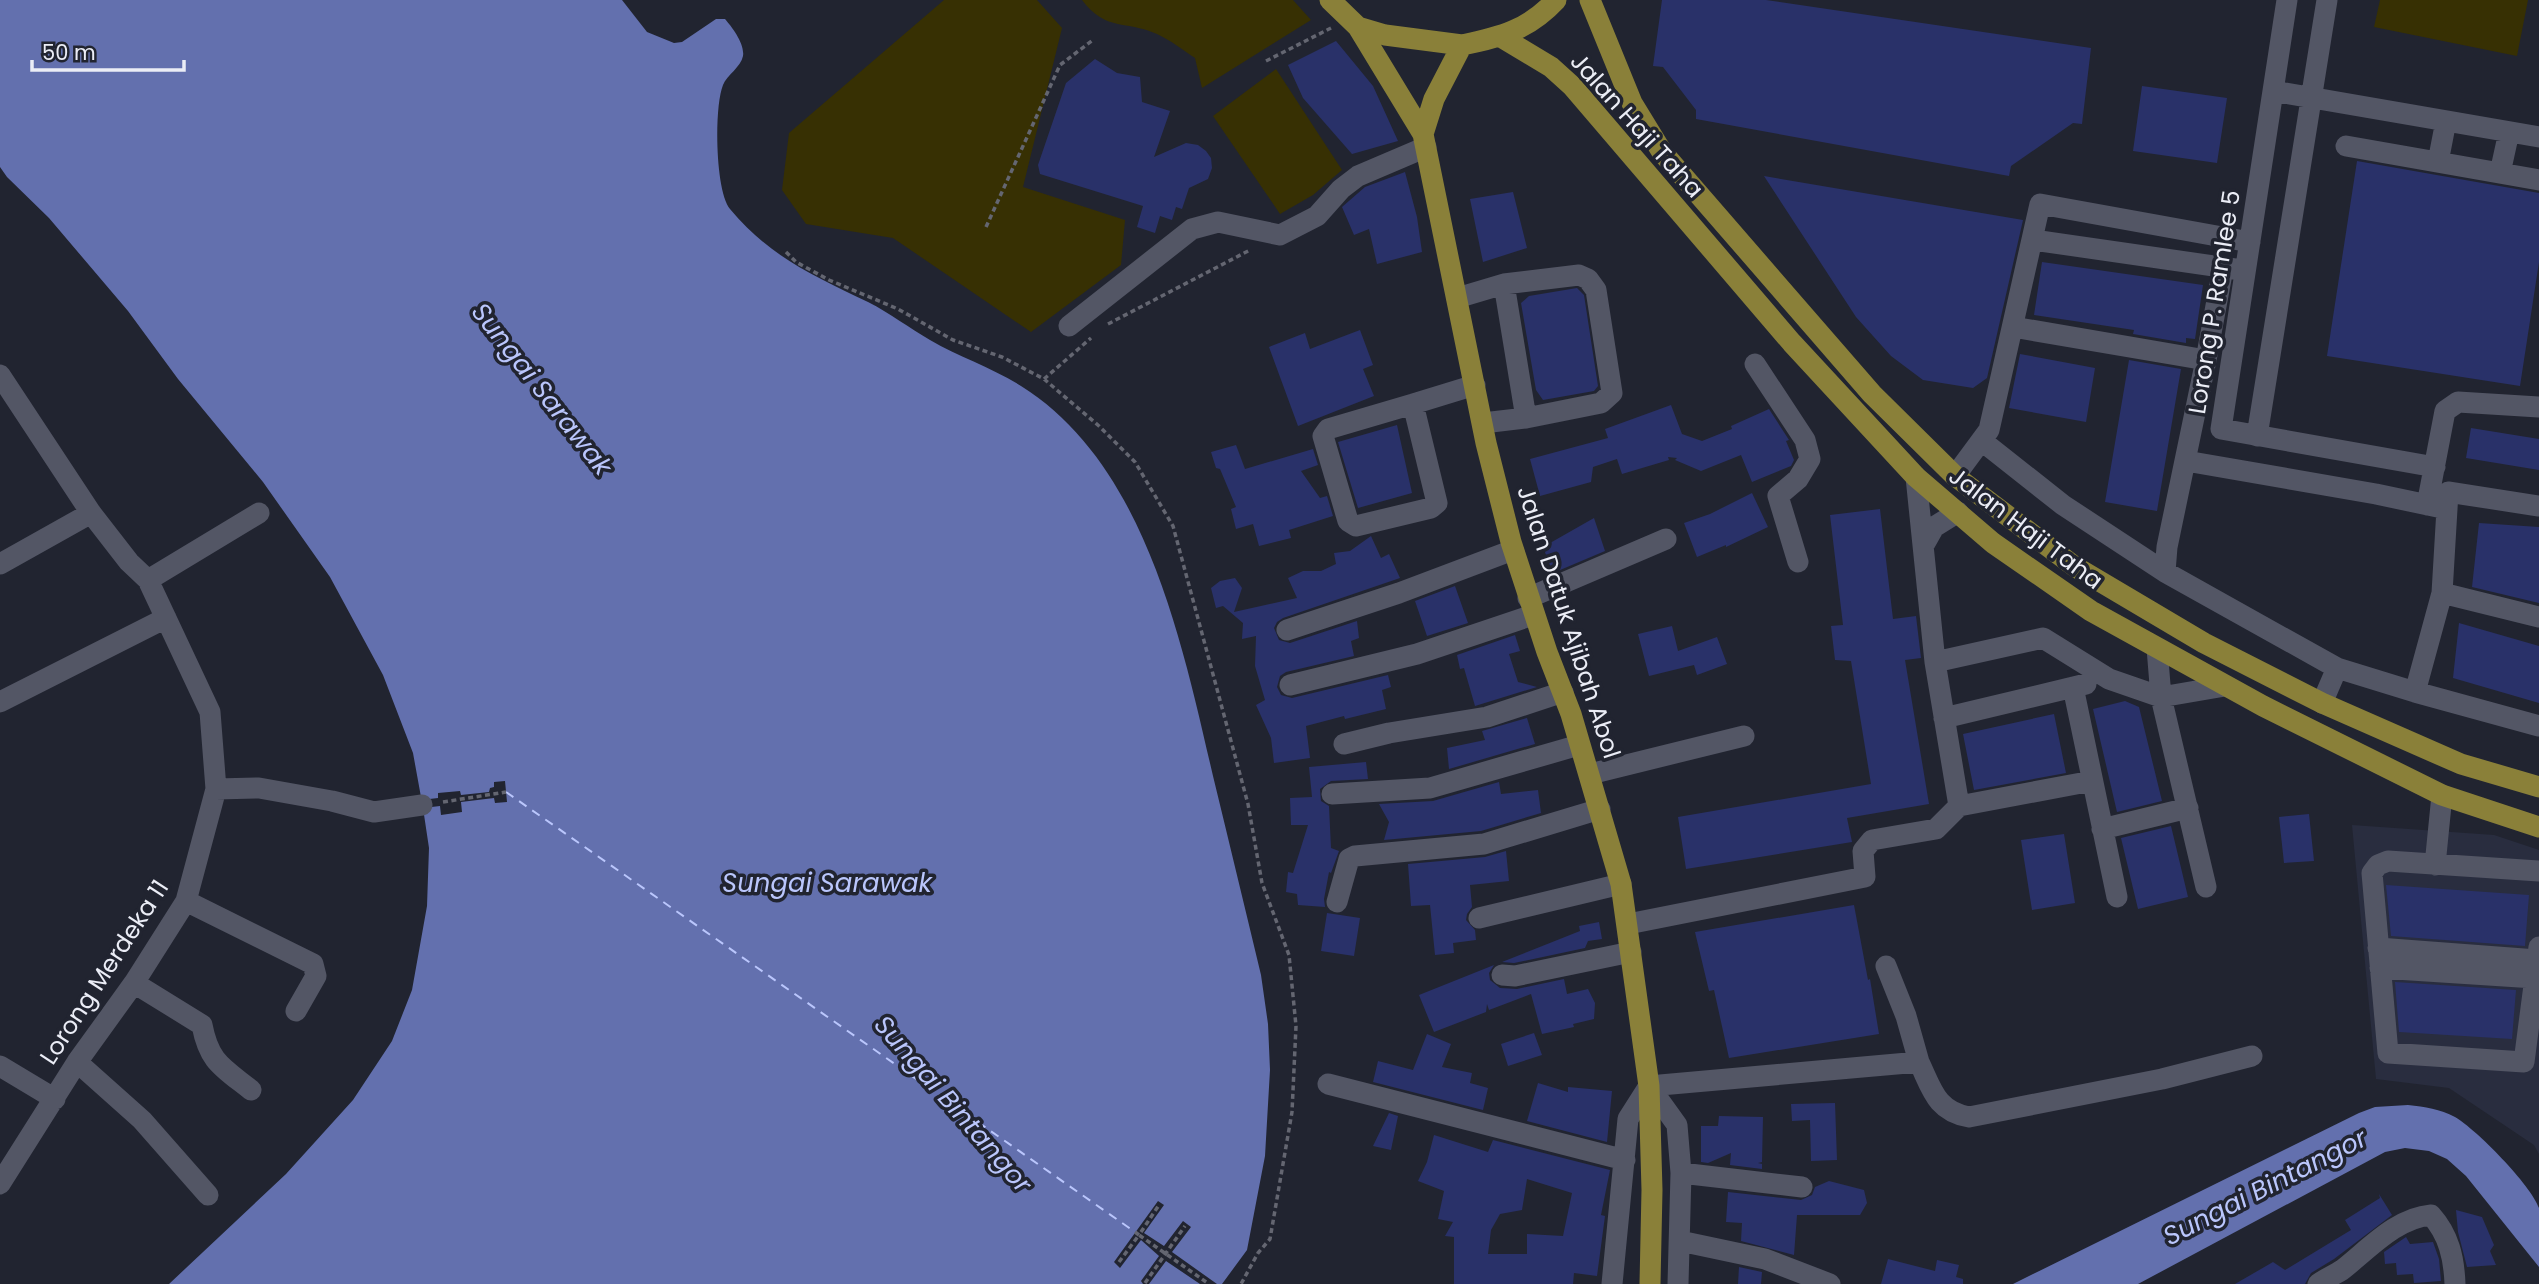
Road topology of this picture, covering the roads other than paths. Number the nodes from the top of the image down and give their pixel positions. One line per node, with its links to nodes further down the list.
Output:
1 (1330, 0): 6 (main road)
2 (1556, 0): 7 (main road)
3 (1590, 0): 40 (main road, Jalan Haji Taha)
4 (2287, 0): 9 (street, Lorong P. Ramlee 5)
5 (2327, 0): 10 (street)
6 (1358, 27): 8 (main road); 14 (main road, Jalan Datuk Ajibah Abol)
7 (1501, 37): 8 (main road); 41 (main road, Jalan Haji Taha)
8 (1462, 45): 14 (main road, Jalan Datuk Ajibah Abol)
9 (2273, 91): 10 (street); 20 (street, Lorong P. Ramlee 5)
10 (2311, 97): 11 (street); 36 (street)
11 (2446, 121): 12 (street); 16 (street)
12 (2509, 132): 13 (street); 17 (street)
13 (2539, 137)
14 (1424, 141): 24 (main road, Jalan Datuk Ajibah Abol); 25 (street)
15 (2346, 146): 16 (street)
16 (2438, 162): 17 (street)
17 (2500, 173): 18 (street)
18 (2539, 180)
19 (2033, 240): 20 (street); 21 (street); 26 (street)
20 (2250, 242): 22 (street, Lorong P. Ramlee 5)
21 (2223, 268): 22 (street); 27 (street)
22 (2245, 271): 36 (street, Lorong P. Ramlee 5)
23 (1504, 284): 24 (street); 34 (street); 34 (street)
24 (1457, 298): 30 (main road, Jalan Datuk Ajibah Abol)
25 (1069, 326)
26 (2013, 327): 27 (street); 37 (street)
27 (2206, 360): 38 (street)
28 (1755, 364): 50 (street)
29 (0, 375): 32 (street, Lorong Merdeka 11)
30 (1475, 385): 31 (street); 35 (main road, Jalan Datuk Ajibah Abol)
31 (1413, 404): 31 (street)
32 (8, 405): 45 (street, Lorong Merdeka 11)
33 (2539, 407): 39 (street)
34 (1526, 418): 35 (street)
35 (1483, 423): 49 (main road, Jalan Datuk Ajibah Abol)
36 (2258, 436): 39 (street)
37 (1982, 441): 40 (street); 52 (street)
38 (2186, 461): 43 (street); 52 (street)
39 (2435, 467): 43 (street)
40 (1955, 476): 70 (main road, Jalan Haji Taha)
41 (1916, 477): 44 (main road, Jalan Haji Taha); 48 (street)
42 (2539, 506): 43 (street)
43 (2437, 507): 54 (street)
44 (1958, 512): 48 (street); 59 (main road, Jalan Haji Taha)
45 (91, 513): 51 (street); 53 (street, Lorong Merdeka 11)
46 (259, 513): 53 (street)
47 (1666, 539): 55 (street)
48 (1924, 543): 60 (street)
49 (1513, 550): 55 (main road, Jalan Datuk Ajibah Abol); 58 (street)
50 (1798, 562)
51 (0, 564)
52 (2165, 572): 61 (street)
53 (148, 580): 57 (street, Lorong Merdeka 11)
54 (2442, 593): 56 (street); 67 (street)
55 (1531, 606): 63 (street); 66 (main road, Jalan Datuk Ajibah Abol)
56 (2539, 617)
57 (166, 618): 69 (street); 79 (street, Lorong Merdeka 11)
58 (1287, 630)
59 (2157, 648): 64 (main road, Jalan Haji Taha); 68 (street)
60 (1935, 662): 62 (street); 71 (street)
61 (2337, 667): 67 (street); 70 (street)
62 (2109, 679): 65 (street); 68 (street)
63 (1290, 685)
64 (2225, 685): 68 (street); 81 (main road, Jalan Haji Taha)
65 (2073, 687): 71 (street); 77 (street)
66 (1563, 692): 74 (street); 75 (main road, Jalan Datuk Ajibah Abol)
67 (2415, 692): 72 (street)
68 (2161, 697): 84 (street)
69 (0, 702)
70 (2322, 703): 78 (main road, Jalan Haji Taha)
71 (1944, 718): 83 (street)
72 (2539, 726)
73 (1744, 736): 76 (street)
74 (1344, 744)
75 (1579, 745): 76 (main road, Jalan Datuk Ajibah Abol); 80 (street)
76 (1590, 774): 85 (main road, Jalan Datuk Ajibah Abol)
77 (2092, 781): 83 (street); 87 (street)
78 (2539, 787)
79 (216, 789): 82 (street); 93 (street, Lorong Merdeka 11)
80 (1332, 794)
81 (2442, 795): 86 (main road, Jalan Haji Taha); 88 (street)
82 (422, 805)
83 (1959, 806): 96 (street)
84 (2188, 808): 87 (street); 91 (street)
85 (1600, 809): 90 (main road, Jalan Datuk Ajibah Abol); 94 (street)
86 (2539, 827)
87 (2102, 829): 92 (street)
88 (2435, 865): 89 (street); 98 (street)
89 (2539, 872)
90 (1621, 884): 95 (street); 96 (main road, Jalan Datuk Ajibah Abol)
91 (2206, 887)
92 (2117, 897)
93 (186, 901): 102 (street, Lorong Merdeka 11); 103 (street)
94 (1337, 902)
95 (1479, 918)
96 (1628, 924): 97 (main road, Jalan Datuk Ajibah Abol)
97 (1632, 952): 101 (street); 109 (main road, Jalan Datuk Ajibah Abol)
98 (2379, 958): 99 (street); 99 (street)
99 (2537, 962)
100 (1886, 966): 106 (street)
101 (1502, 975)
102 (134, 983): 105 (street, Lorong Merdeka 11); 110 (street)
103 (296, 1011)
104 (2252, 1056): 106 (street)
105 (77, 1062): 111 (street, Lorong Merdeka 11); 116 (street)
106 (1919, 1062): 109 (street)
107 (0, 1066): 111 (street)
108 (1328, 1084): 112 (street)
109 (1649, 1086): 112 (street); 113 (street); 119 (main road, Jalan Datuk Ajibah Abol)
110 (251, 1090)
111 (55, 1099): 114 (street, Lorong Merdeka 11)
112 (1625, 1160): 118 (street)
113 (1681, 1173): 115 (street); 117 (street)
114 (0, 1184)
115 (1802, 1187)
116 (208, 1195)
117 (1680, 1241): 120 (street); 121 (street)
118 (1612, 1284)
119 (1650, 1284)
120 (1678, 1284)
121 (1830, 1284)
122 (2318, 1284): 123 (street)
123 (2455, 1284)

